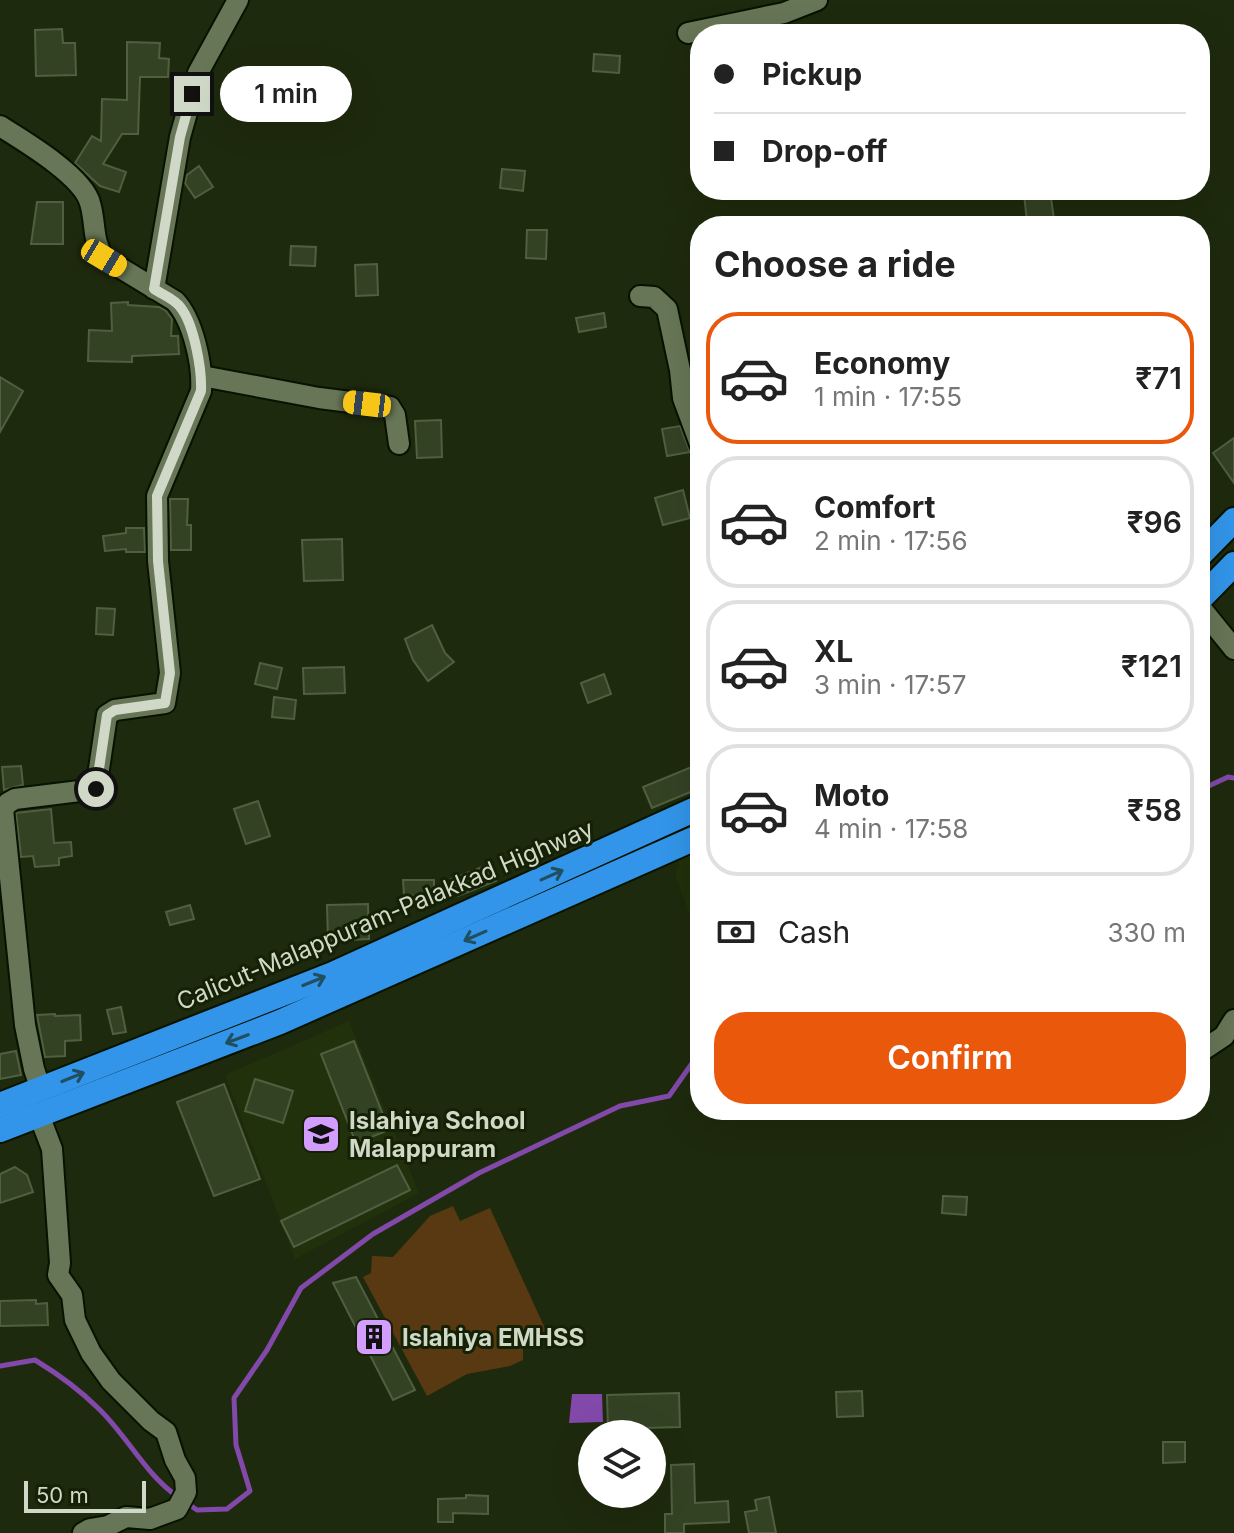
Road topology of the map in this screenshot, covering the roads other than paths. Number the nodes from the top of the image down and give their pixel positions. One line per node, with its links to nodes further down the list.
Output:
1 (238, 0): 5 (street)
2 (817, 0): 3 (street)
3 (731, 24)
4 (0, 126): 5 (street)
5 (154, 289): 7 (street)
6 (640, 296): 8 (street)
7 (202, 376): 9 (street); 20 (street)
8 (690, 417)
9 (399, 444)
10 (1234, 520): 11 (highway)
11 (1210, 545)
12 (1234, 564): 13 (highway)
13 (1210, 589)
14 (1210, 619): 15 (street)
15 (1234, 649)
16 (690, 812): 20 (highway, Calicut-Malappuram-Palakkad Highway, one-way to 16)
17 (690, 840): 22 (highway, one-way to 22)
18 (1234, 1020): 19 (street)
19 (1210, 1045)
20 (41, 1090): 21 (highway, Calicut-Malappuram-Palakkad Highway)
21 (0, 1105)
22 (39, 1115): 23 (highway); 24 (street)
23 (0, 1130)
24 (83, 1533)

